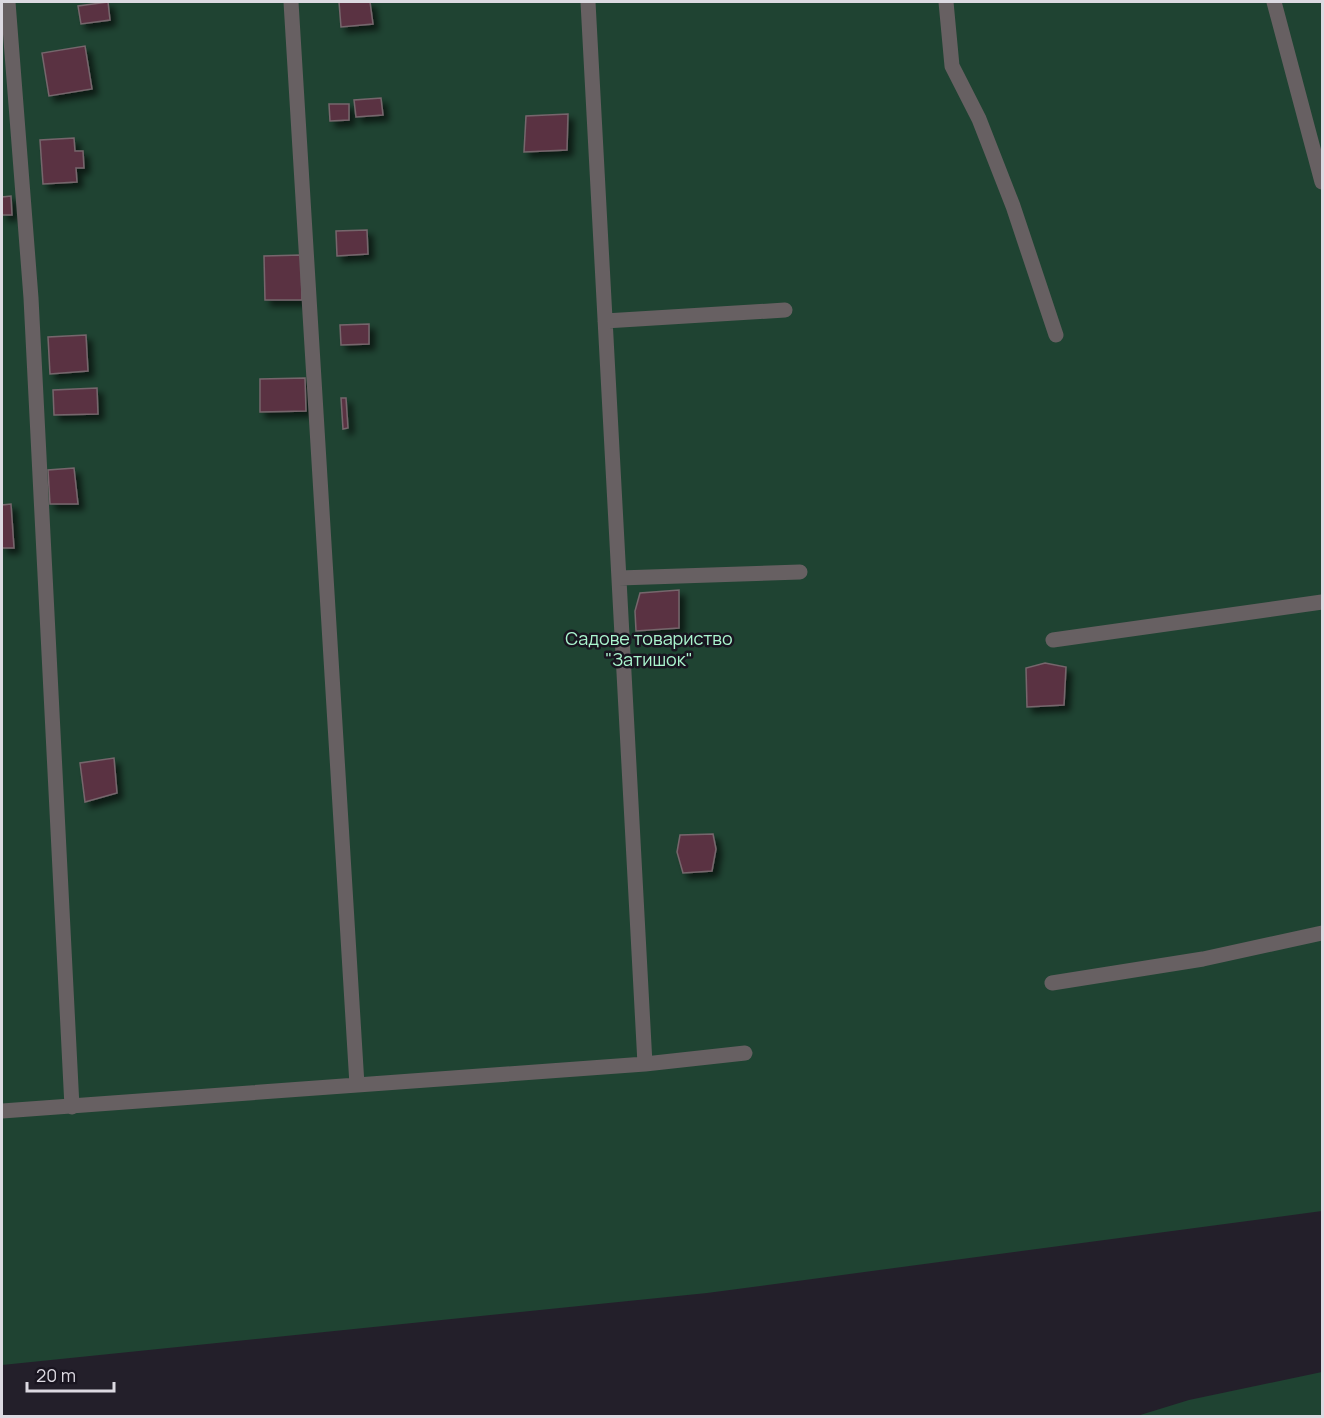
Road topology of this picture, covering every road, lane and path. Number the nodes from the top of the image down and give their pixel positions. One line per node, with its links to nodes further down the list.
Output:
1 (8, 2): 19 (lane)
2 (291, 2): 18 (lane)
3 (588, 2): 8 (lane)
4 (946, 2): 9 (lane)
5 (1274, 2): 6 (lane)
6 (1323, 182)
7 (785, 310): 8 (lane)
8 (605, 321): 11 (lane)
9 (1056, 335)
10 (800, 572): 11 (lane)
11 (619, 578): 17 (lane)
12 (1323, 603): 13 (lane)
13 (1053, 640)
14 (1323, 933): 15 (lane)
15 (1052, 982)
16 (745, 1053): 17 (lane)
17 (645, 1064): 18 (lane)
18 (357, 1085): 19 (lane)
19 (72, 1107): 20 (lane)
20 (2, 1112)

